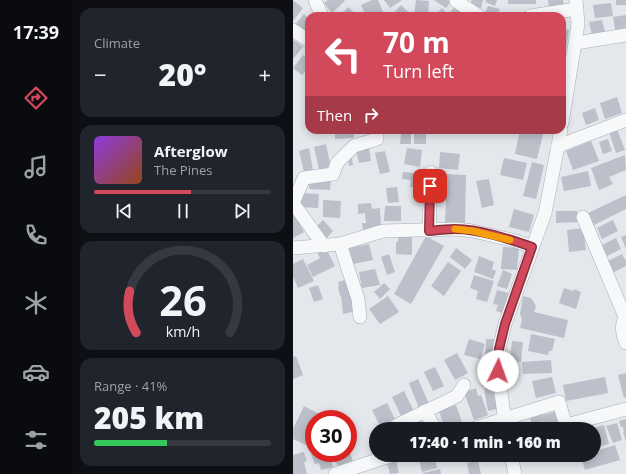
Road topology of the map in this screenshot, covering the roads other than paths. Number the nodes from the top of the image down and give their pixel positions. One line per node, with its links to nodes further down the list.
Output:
1 (315, 0): 4 (street)
2 (456, 1): 5 (street)
3 (577, 5): 6 (street); 10 (street)
4 (320, 12)
5 (473, 12)
6 (547, 12)
7 (293, 30): 9 (street)
8 (626, 35): 10 (street)
9 (305, 38)
10 (576, 43): 11 (street)
11 (566, 96)
12 (626, 120): 15 (street)
13 (377, 134): 17 (street)
14 (560, 134): 15 (street)
15 (558, 146): 23 (street)
16 (431, 172): 20 (street)
17 (293, 203)
18 (293, 203): 22 (street)
19 (583, 217): 26 (street)
20 (429, 231): 21 (street); 23 (street)
21 (339, 244): 22 (street); 25 (street)
22 (324, 246): 24 (street)
23 (532, 247): 33 (street)
24 (293, 248)
25 (360, 316)
26 (625, 317): 27 (street)
27 (626, 343)
28 (464, 385): 30 (street)
29 (626, 409): 36 (street)
30 (425, 411): 31 (street); 32 (street)
31 (403, 422)
32 (431, 422)
33 (505, 422)
34 (510, 422): 35 (street)
35 (565, 422)
36 (578, 422)
37 (372, 462): 39 (street)
38 (512, 462): 40 (street)
39 (335, 474)
40 (515, 474)

